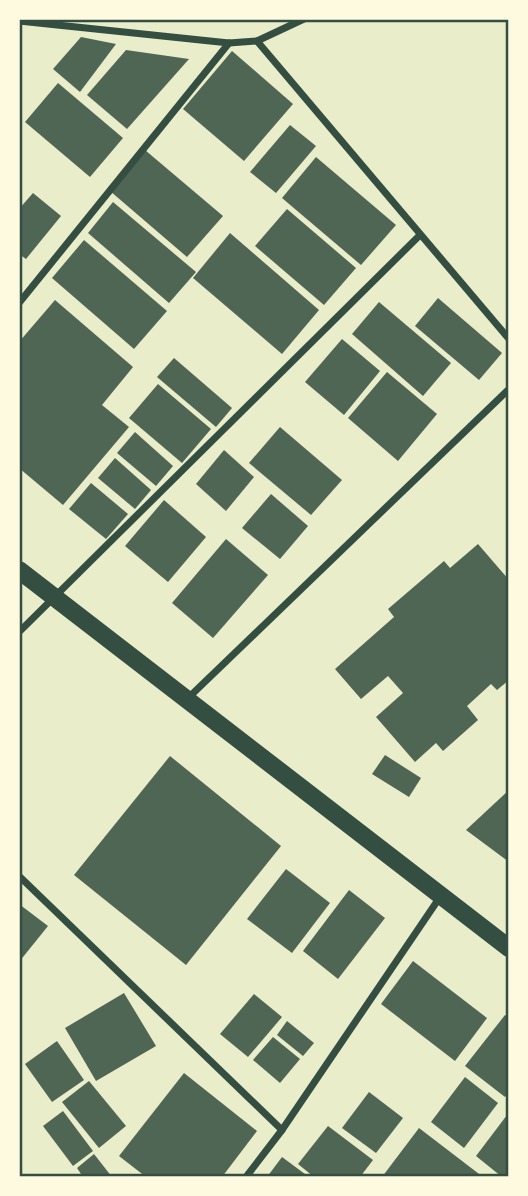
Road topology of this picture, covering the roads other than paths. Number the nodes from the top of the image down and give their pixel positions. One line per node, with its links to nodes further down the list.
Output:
1 (304, 19): 3 (street)
2 (19, 21): 4 (street)
3 (257, 40): 4 (street); 5 (street)
4 (229, 43): 6 (street)
5 (420, 235): 7 (street); 10 (street)
6 (19, 303)
7 (509, 339)
8 (509, 389): 12 (street)
9 (19, 570): 10 (main road)
10 (54, 599): 11 (street); 12 (main road)
11 (19, 632)
12 (185, 700): 14 (main road)
13 (19, 876): 16 (street)
14 (440, 897): 15 (main road); 16 (street)
15 (509, 948)
16 (282, 1130): 17 (street)
17 (246, 1177)

